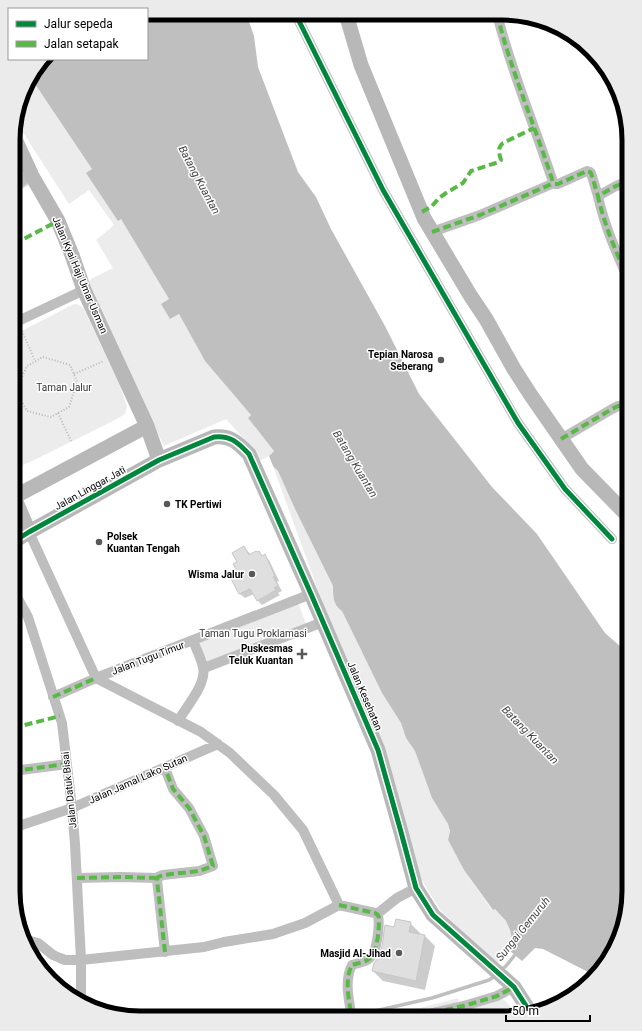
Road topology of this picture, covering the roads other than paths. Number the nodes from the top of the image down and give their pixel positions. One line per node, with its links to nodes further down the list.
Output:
1 (299, 20): 23 (street)
2 (348, 20): 10 (street)
3 (498, 20): 7 (street)
4 (20, 150): 5 (street, Jalan Kyai Haji Umar Usman)
5 (32, 176): 6 (street); 12 (street, Jalan Kyai Haji Umar Usman)
6 (20, 181)
7 (554, 183): 9 (street); 10 (street)
8 (622, 184): 9 (street)
9 (598, 196): 11 (street)
10 (432, 232): 16 (street)
11 (622, 266)
12 (84, 290): 13 (street); 15 (street, Jalan Kyai Haji Umar Usman)
13 (20, 321)
14 (622, 406): 16 (street)
15 (147, 426): 17 (street, Jalan Kyai Haji Umar Usman); 18 (street)
16 (561, 439): 19 (street)
17 (159, 460): 21 (street, Jalan Linggar Jati); 24 (street, Jalan Kesehatan)
18 (20, 494)
19 (622, 506)
20 (20, 511): 21 (street)
21 (29, 532): 22 (street, Jalan Linggar Jati); 29 (street)
22 (20, 538)
23 (612, 539)
24 (311, 594): 26 (street, Jalan Kesehatan); 27 (street, Jalan Tugu Timur)
25 (20, 603): 30 (street, Jalan Datuk Bisai)
26 (323, 622): 28 (street); 40 (street, Jalan Kesehatan)
27 (193, 640): 28 (street); 29 (street, Jalan Tugu Timur)
28 (204, 668): 31 (street)
29 (96, 678): 30 (street, Jalan Tugu Timur); 31 (street)
30 (53, 697): 33 (street, Jalan Datuk Bisai)
31 (178, 721): 32 (street)
32 (218, 744): 34 (street, Jalan Jamal Lako Sutan); 41 (street)
33 (67, 764): 35 (street); 36 (street, Jalan Datuk Bisai)
34 (165, 768): 36 (street, Jalan Jamal Lako Sutan); 39 (street)
35 (20, 770)
36 (72, 808): 37 (street, Jalan Jamal Lako Sutan); 38 (street, Jalan Datuk Bisai)
37 (20, 826)
38 (77, 878): 39 (street); 45 (street, Jalan Datuk Bisai)
39 (157, 878): 44 (street)
40 (416, 888): 42 (street); 46 (street, Jalan Kesehatan)
41 (339, 905): 42 (street); 44 (street)
42 (377, 914): 49 (street)
43 (31, 941): 45 (street)
44 (165, 952): 45 (street)
45 (81, 960): 47 (street, Jalan Datuk Bisai)
46 (510, 983): 48 (street, Jalan Kesehatan); 50 (street)
47 (81, 996)
48 (528, 1008)
49 (350, 1011)
50 (441, 1011)

